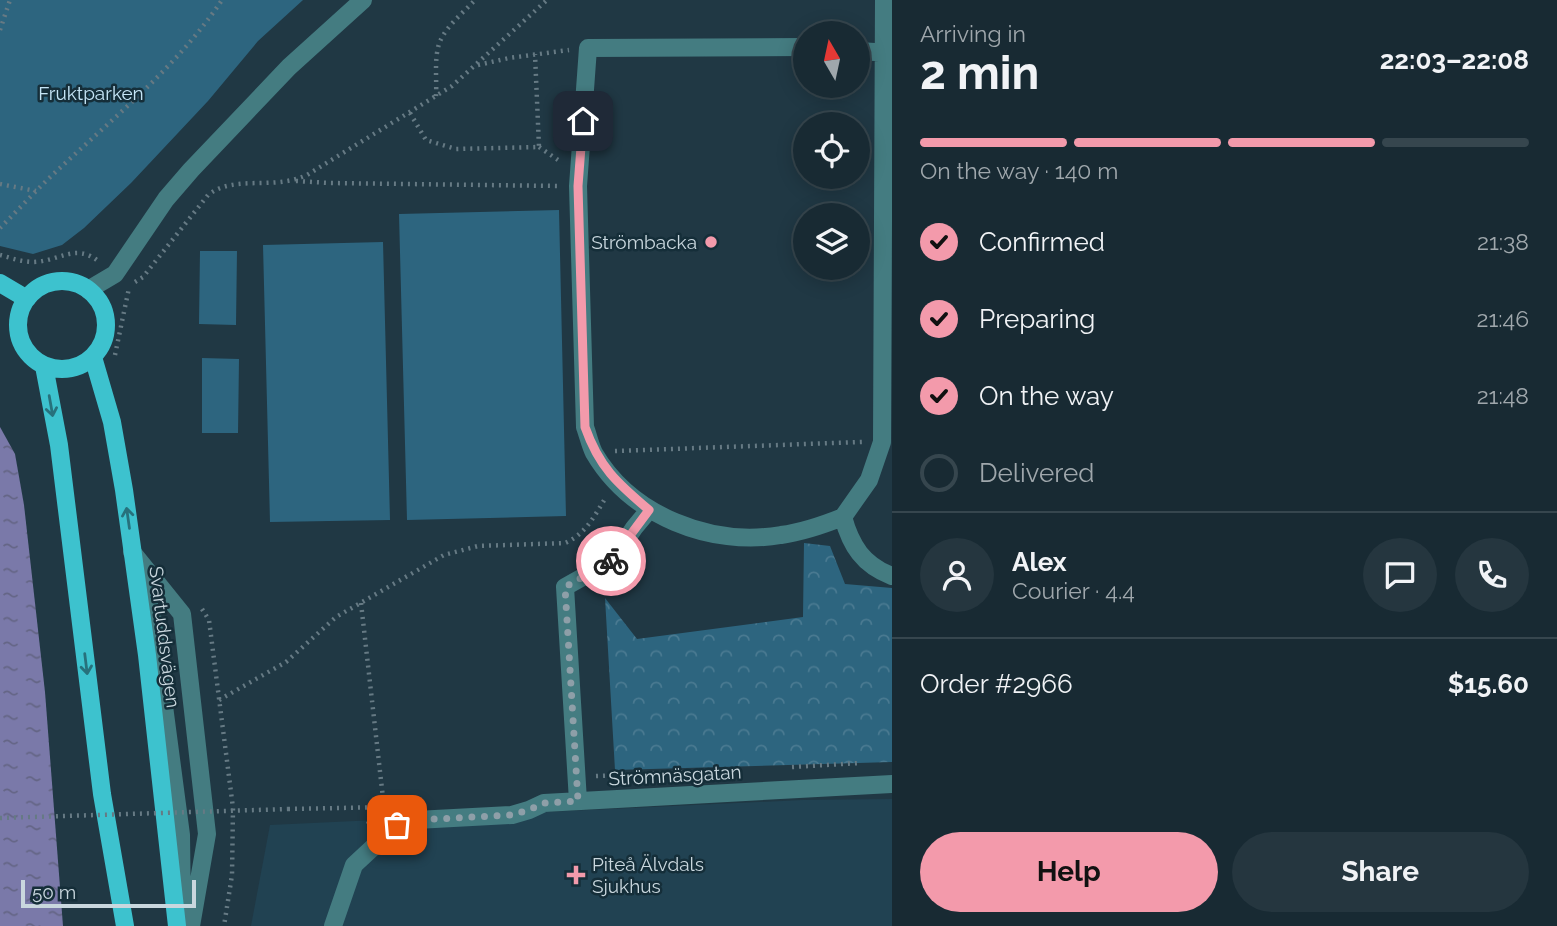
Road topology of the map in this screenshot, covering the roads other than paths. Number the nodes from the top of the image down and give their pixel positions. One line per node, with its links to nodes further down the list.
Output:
1 (363, 0): 7 (street)
2 (884, 0): 5 (street)
3 (793, 47): 13 (street)
4 (870, 52): 5 (street)
5 (889, 53): 14 (street)
6 (0, 283): 8 (main road)
7 (88, 290): 8 (main road); 11 (main road)
8 (27, 299): 10 (main road)
9 (0, 318): 10 (main road)
10 (18, 326): 12 (main road)
11 (93, 356): 12 (main road); 15 (main road, Svartuddsvägen, one-way to 11)
12 (44, 366): 19 (main road, one-way to 19)
13 (649, 510): 14 (street); 18 (street)
14 (843, 517): 16 (street)
15 (132, 552): 20 (main road, Svartuddsvägen); 21 (street)
16 (892, 576)
17 (892, 784): 18 (street, Strömnäsgatan)
18 (578, 801): 22 (street, Strömnäsgatan)
19 (125, 926)
20 (180, 926)
21 (191, 926)
22 (333, 926)

